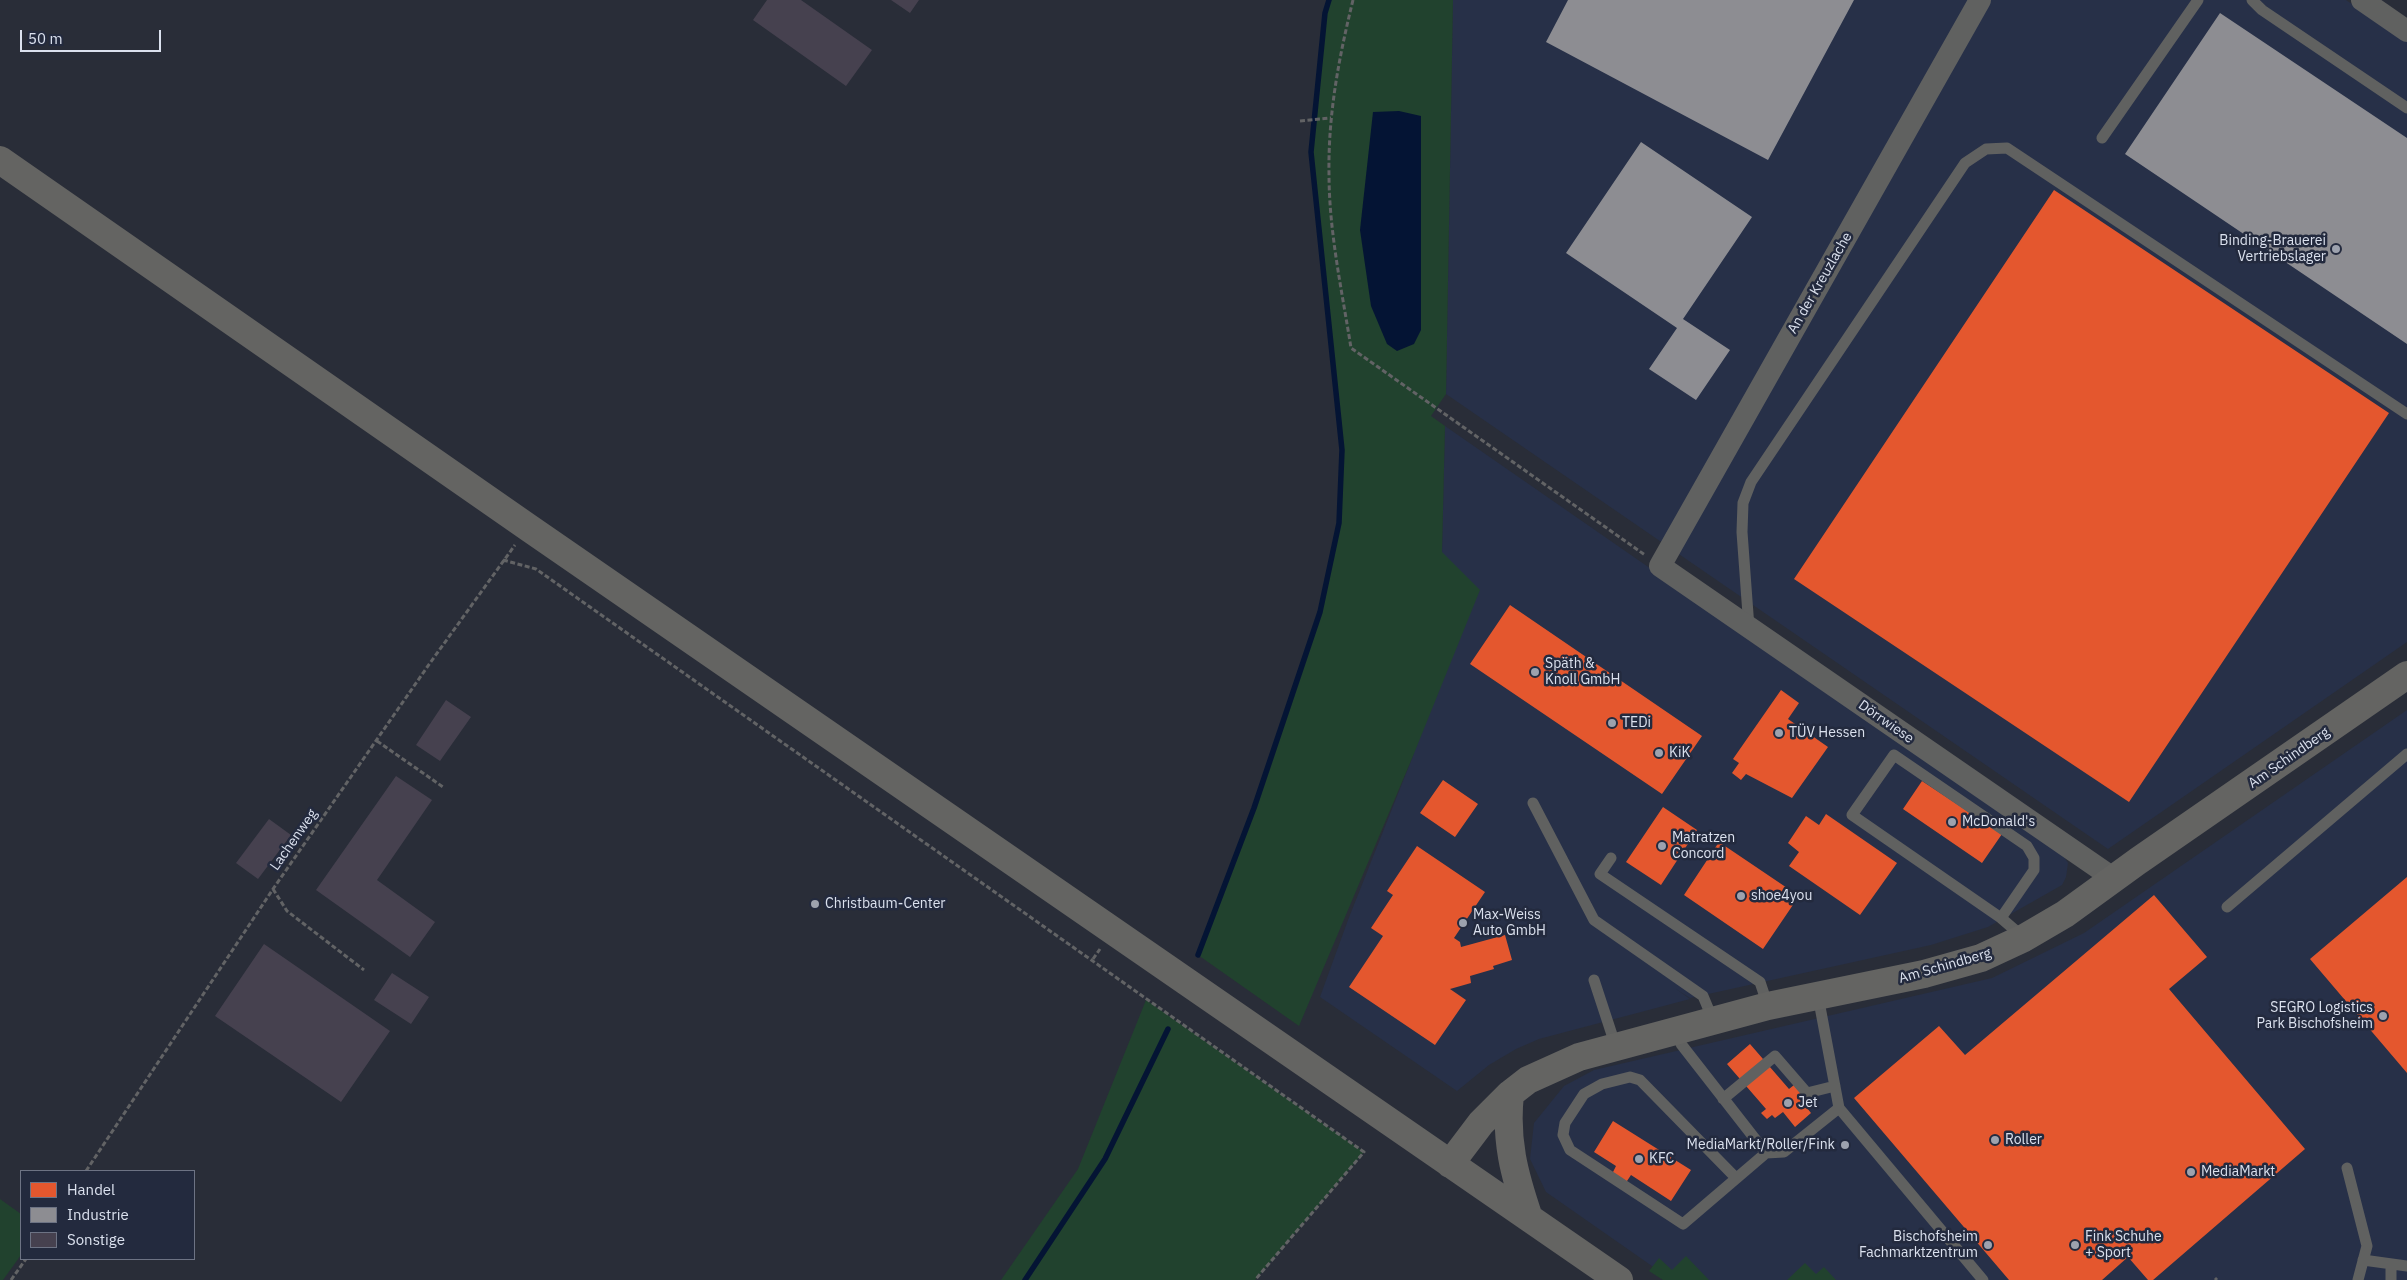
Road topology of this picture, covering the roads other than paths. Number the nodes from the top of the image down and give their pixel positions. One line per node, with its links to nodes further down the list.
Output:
1 (1980, 0): 10 (street, An der Kreuzlache)
2 (2198, 0): 7 (lane)
3 (2252, 0): 6 (lane)
4 (2362, 0): 5 (street)
5 (2407, 31)
6 (2407, 108)
7 (2102, 138)
8 (0, 160): 31 (main road)
9 (2407, 414): 11 (lane)
10 (1660, 566): 11 (street, Dörrwiese)
11 (1749, 628): 16 (street, Dörrwiese)
12 (2407, 676): 16 (main road, Am Schindberg)
13 (2407, 754): 17 (lane)
14 (1533, 803): 23 (lane)
15 (1611, 858): 22 (lane)
16 (2113, 878): 19 (main road, Am Schindberg)
17 (2226, 907)
18 (2001, 918): 18 (lane); 19 (lane)
19 (2024, 938): 21 (main road, Am Schindberg)
20 (1594, 980): 25 (lane)
21 (1818, 996): 22 (main road, Am Schindberg); 26 (lane)
22 (1768, 1006): 23 (main road, Am Schindberg)
23 (1713, 1020): 24 (main road, Am Schindberg)
24 (1676, 1030): 25 (main road, Am Schindberg); 28 (lane)
25 (1616, 1047): 27 (main road, Am Schindberg)
26 (1835, 1086): 28 (lane); 29 (lane)
27 (1510, 1094): 31 (main road, Am Schindberg); 34 (main road)
28 (1723, 1099): 30 (lane)
29 (1838, 1108): 30 (lane); 39 (lane)
30 (1766, 1153): 33 (lane)
31 (1450, 1164): 34 (main road)
32 (2347, 1168): 35 (lane)
33 (1736, 1178): 33 (lane)
34 (1529, 1218): 38 (main road)
35 (2363, 1260): 36 (lane); 40 (lane)
36 (2391, 1264): 37 (lane); 41 (lane)
37 (2407, 1266)
38 (1619, 1280)
39 (1982, 1280)
40 (2358, 1280)
41 (2391, 1280)

